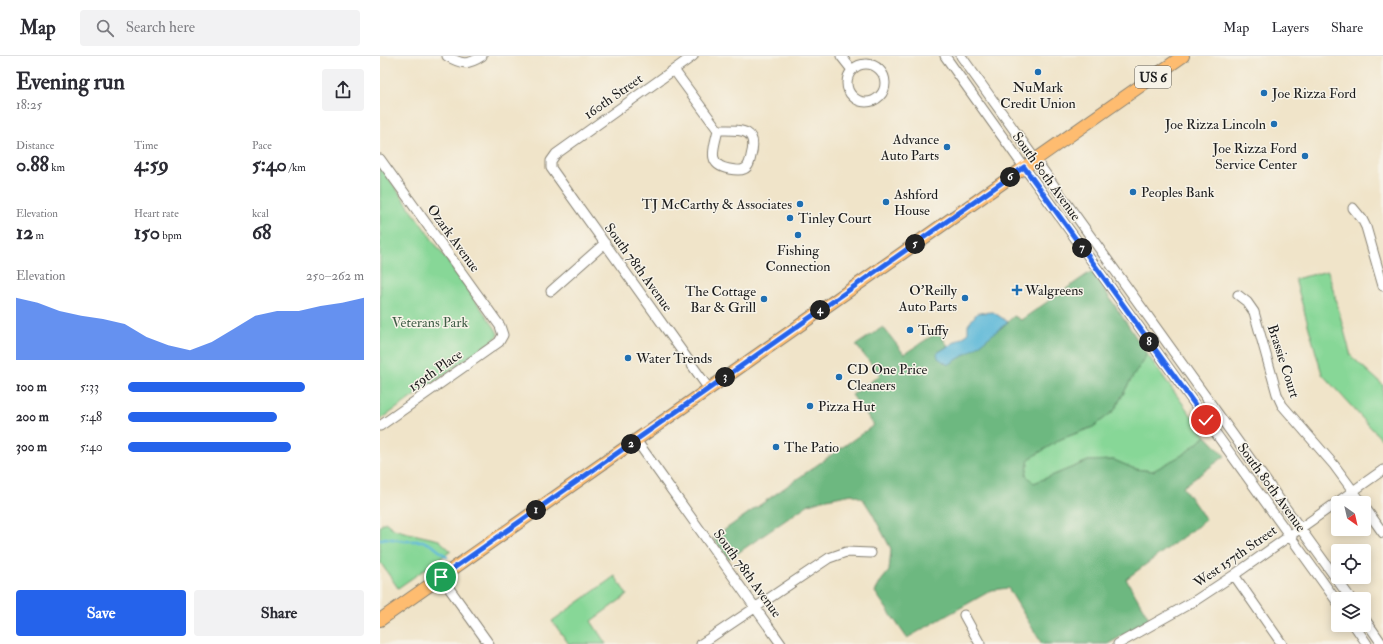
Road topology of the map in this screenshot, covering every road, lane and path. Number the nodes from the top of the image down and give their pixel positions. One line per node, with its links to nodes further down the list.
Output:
1 (446, 56): 2 (street)
2 (482, 56)
3 (693, 56): 8 (street, 160th Street)
4 (841, 56): 9 (street)
5 (945, 56): 14 (street, South 80th Avenue)
6 (961, 56): 12 (street, South 80th Avenue)
7 (1183, 56): 12 (main road, US 6)
8 (674, 70): 10 (street); 13 (street, 160th Street)
9 (852, 70): 9 (street)
10 (718, 130): 10 (street)
11 (380, 159): 20 (street, Ozark Avenue)
12 (1035, 159): 14 (main road, US 6); 28 (street, South 80th Avenue)
13 (551, 161): 16 (street, South 78th Avenue)
14 (1024, 167): 21 (main road, US 6); 30 (street, South 80th Avenue)
15 (1352, 208): 17 (street)
16 (605, 243): 18 (street); 21 (street, South 78th Avenue)
17 (1383, 286)
18 (551, 291)
19 (1238, 295): 25 (street, Brassie Court)
20 (503, 335): 22 (street, 159th Place)
21 (709, 389): 23 (main road, US 6)
22 (380, 426)
23 (636, 440): 33 (main road, US 6); 36 (street, South 78th Avenue)
24 (1383, 470): 25 (street, West 157th Street)
25 (1353, 491): 26 (street, Brassie Court); 28 (street, West 157th Street)
26 (1357, 496)
27 (1371, 516): 29 (street)
28 (1300, 528): 30 (street, West 157th Street); 34 (street, South 80th Avenue)
29 (1383, 533)
30 (1290, 536): 32 (street, West 157th Street); 35 (street, South 80th Avenue)
31 (871, 553): 36 (street)
32 (1234, 575): 45 (street, West 157th Street); 46 (street)
33 (441, 577): 38 (main road, US 6); 41 (street)
34 (1345, 592)
35 (1331, 593)
36 (755, 608): 42 (street); 43 (street, South 78th Avenue)
37 (964, 615): 44 (street)
38 (380, 620)
39 (1371, 628): 48 (street)
40 (1359, 632): 47 (street)
41 (489, 644)
42 (700, 644)
43 (781, 644)
44 (980, 644)
45 (1118, 644)
46 (1282, 644)
47 (1367, 644)
48 (1382, 644)

